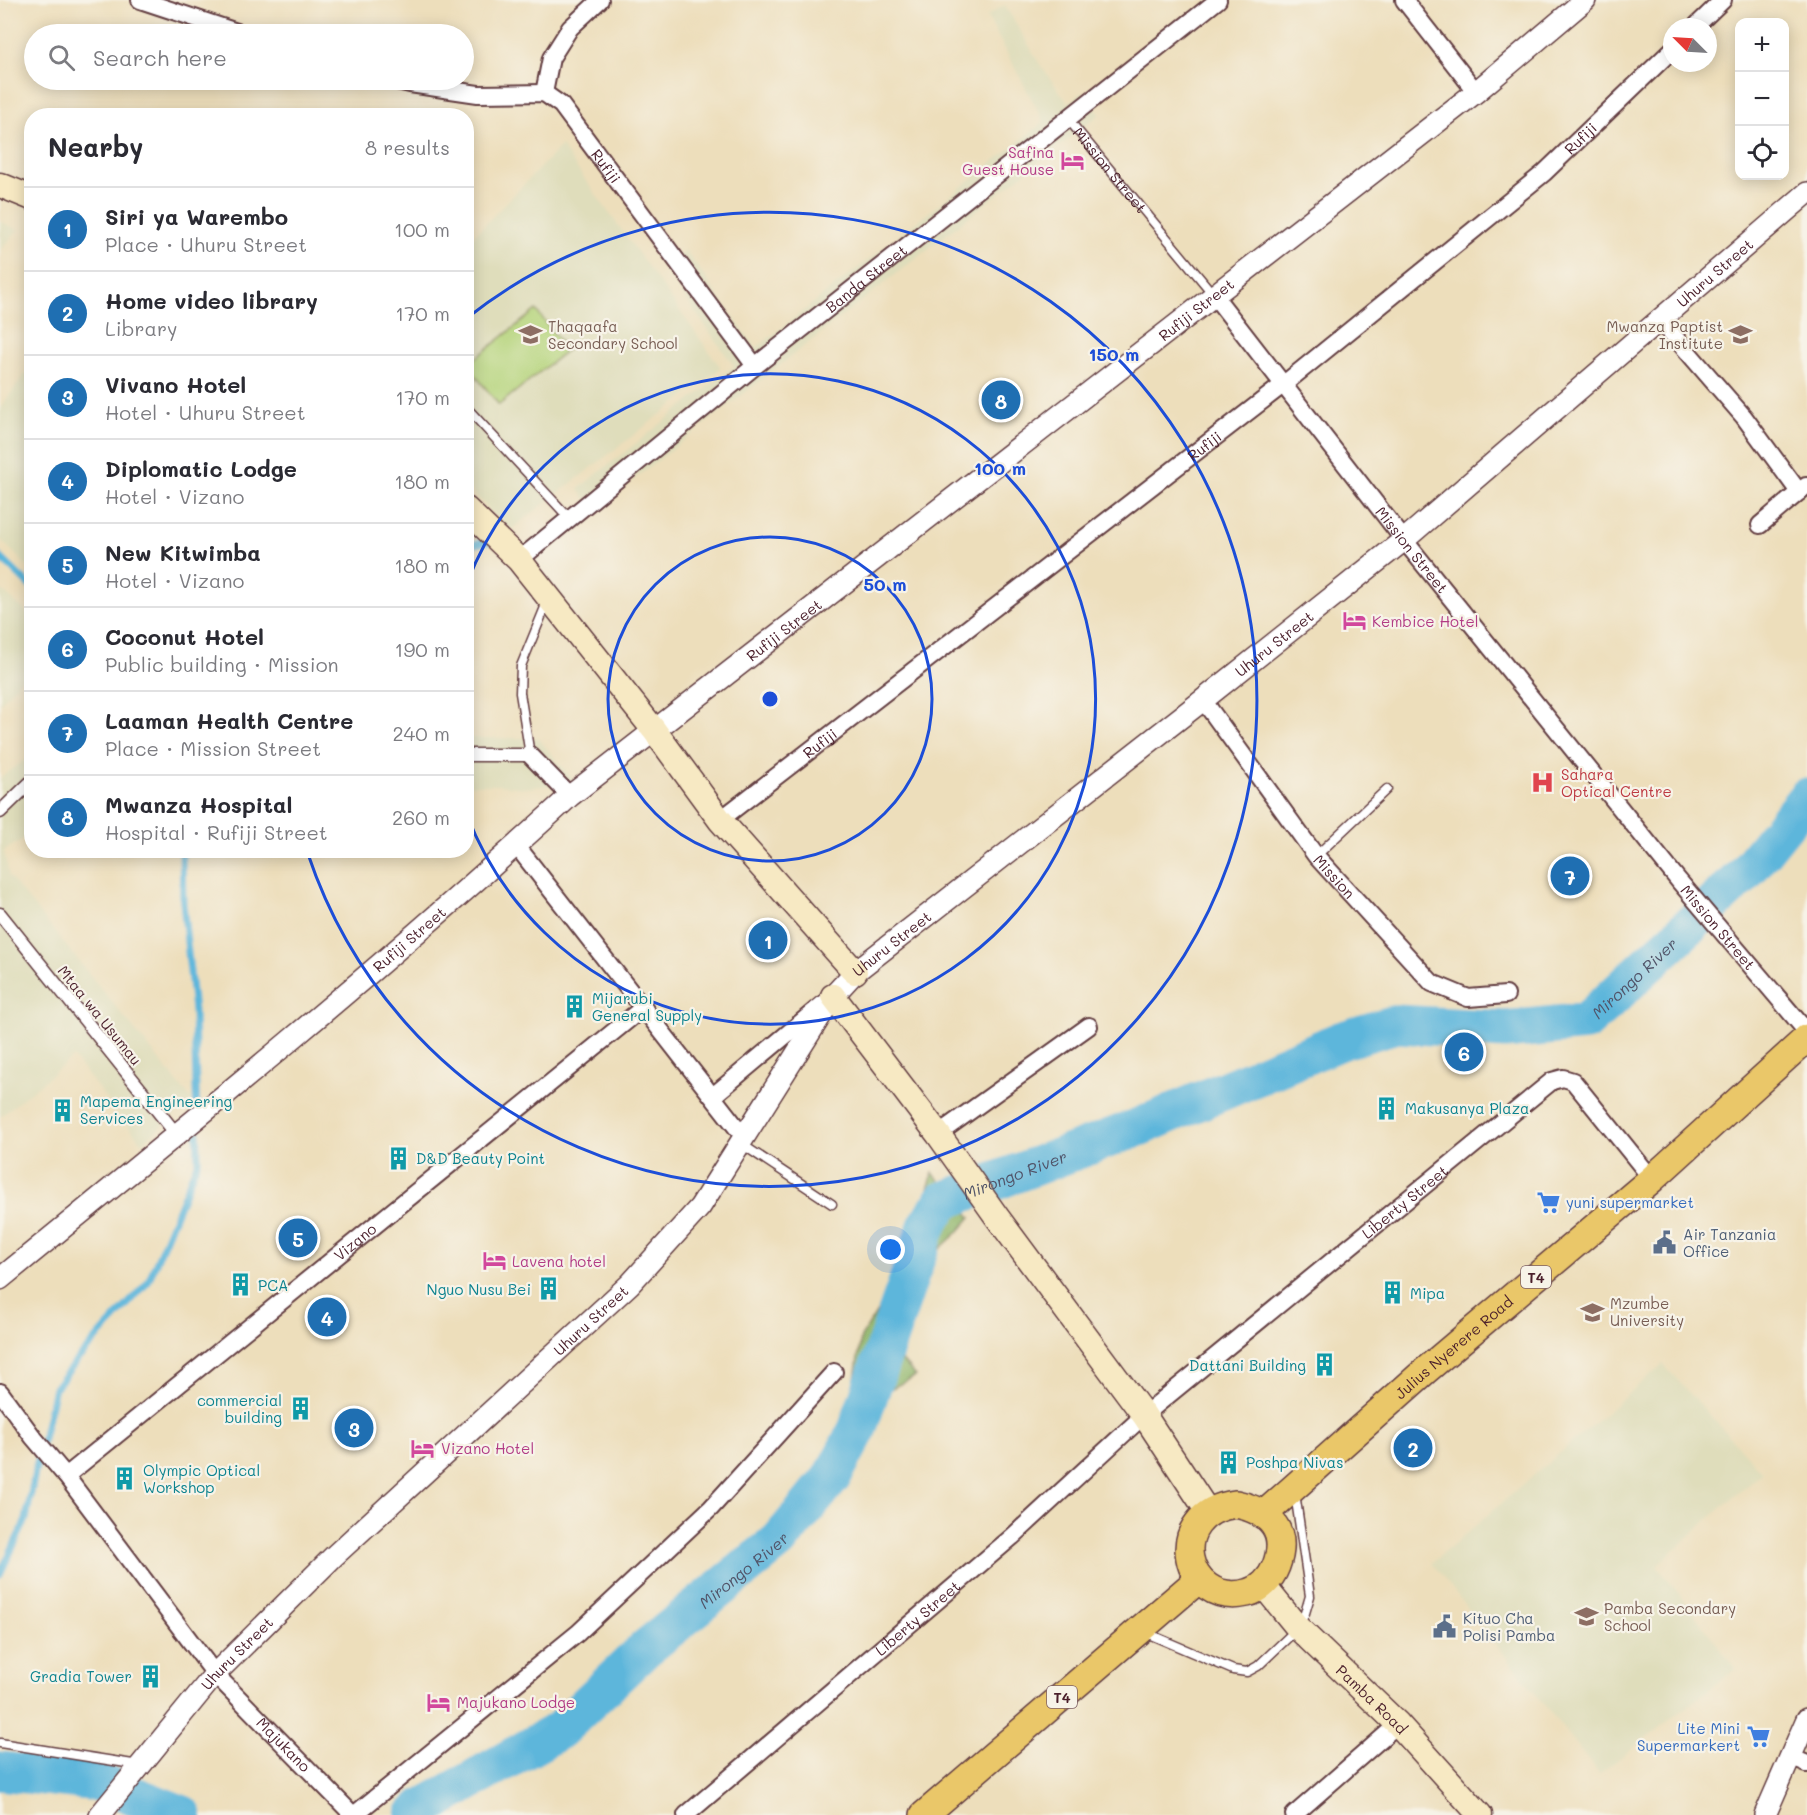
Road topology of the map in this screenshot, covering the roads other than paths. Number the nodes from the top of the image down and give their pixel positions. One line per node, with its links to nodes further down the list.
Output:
1 (140, 0): 8 (street)
2 (600, 0): 12 (street)
3 (1218, 0): 13 (street, Banda Street)
4 (1404, 0): 11 (street)
5 (1586, 0): 11 (street, Rufiji Street)
6 (1723, 0): 7 (street)
7 (1704, 18)
8 (213, 24)
9 (1663, 59): 20 (street, Rufiji)
10 (451, 90): 12 (street)
11 (1476, 92): 17 (street, Rufiji Street)
12 (544, 93): 19 (street, Rufiji)
13 (1068, 119): 17 (lane, Mission Street); 19 (street, Banda Street)
14 (0, 185): 16 (main road)
15 (1807, 193): 18 (street, Uhuru Street)
16 (24, 195)
17 (1213, 294): 20 (street, Mission Street); 30 (street, Rufiji Street)
18 (1660, 320): 22 (street); 26 (street, Uhuru Street)
19 (755, 366): 24 (street, Banda Street)
20 (1284, 384): 26 (street, Mission Street); 37 (street, Rufiji)
21 (474, 416): 24 (lane)
22 (1803, 489): 25 (street)
23 (474, 517): 27 (main road)
24 (570, 519): 27 (street, Banda Street)
25 (1760, 525)
26 (1404, 540): 29 (street, Uhuru Street); 46 (street, Mission Street)
27 (519, 560): 28 (main road)
28 (549, 598): 30 (main road); 32 (lane)
29 (1203, 700): 39 (street, Mission); 41 (street, Uhuru Street)
30 (654, 730): 35 (street, Rufiji Street); 37 (main road)
31 (474, 755): 32 (street)
32 (530, 755): 35 (street)
33 (24, 789): 36 (street)
34 (1387, 789): 39 (lane)
35 (570, 796): 38 (street, Rufiji Street)
36 (0, 812)
37 (720, 820): 41 (main road)
38 (516, 845): 44 (street); 49 (street, Rufiji Street)
39 (1316, 856): 42 (street, Mission)
40 (0, 914): 49 (street, Mtaa wa Usumau)
41 (855, 972): 43 (street, Uhuru Street)
42 (1506, 995)
43 (833, 996): 48 (street); 50 (main road); 51 (street, Uhuru Street)
44 (644, 1007): 48 (street); 58 (street, Vizano)
45 (1089, 1026): 50 (street)
46 (1807, 1032)
47 (1807, 1038): 52 (highway, Julius Nyerere Road / T4)
48 (713, 1096): 51 (street)
49 (180, 1132): 54 (street, Rufiji Street)
50 (938, 1134): 57 (main road)
51 (742, 1140): 53 (lane); 66 (street, Uhuru Street)
52 (1652, 1179): 57 (street, Liberty Street); 59 (highway, Julius Nyerere Road / T4)
53 (832, 1204)
54 (0, 1279)
55 (834, 1372): 73 (street)
56 (0, 1392): 58 (street, Majukano)
57 (1144, 1415): 60 (main road); 74 (street, Liberty Street)
58 (62, 1471): 66 (street, Majukano)
59 (1294, 1487): 61 (highway, Julius Nyerere Road / T4); 64 (lane)
60 (1208, 1512): 61 (highway); 62 (highway)
61 (1263, 1515): 63 (highway)
62 (1199, 1579): 63 (highway); 65 (highway, T4)
63 (1263, 1585): 64 (main road, Pamba Road)
64 (1298, 1628): 65 (lane); 68 (main road, Pamba Road)
65 (1141, 1630): 75 (highway, T4)
66 (215, 1674): 71 (street, Uhuru Street); 73 (street, Majukano)
67 (1807, 1719): 70 (street)
68 (1398, 1724): 76 (street); 77 (main road, Pamba Road)
69 (0, 1743): 71 (lane)
70 (1798, 1761): 78 (street)
71 (134, 1773): 72 (street, Uhuru Street)
72 (103, 1812)
73 (354, 1815)
74 (686, 1815)
75 (924, 1815)
76 (1294, 1815)
77 (1480, 1815)
78 (1765, 1815)

